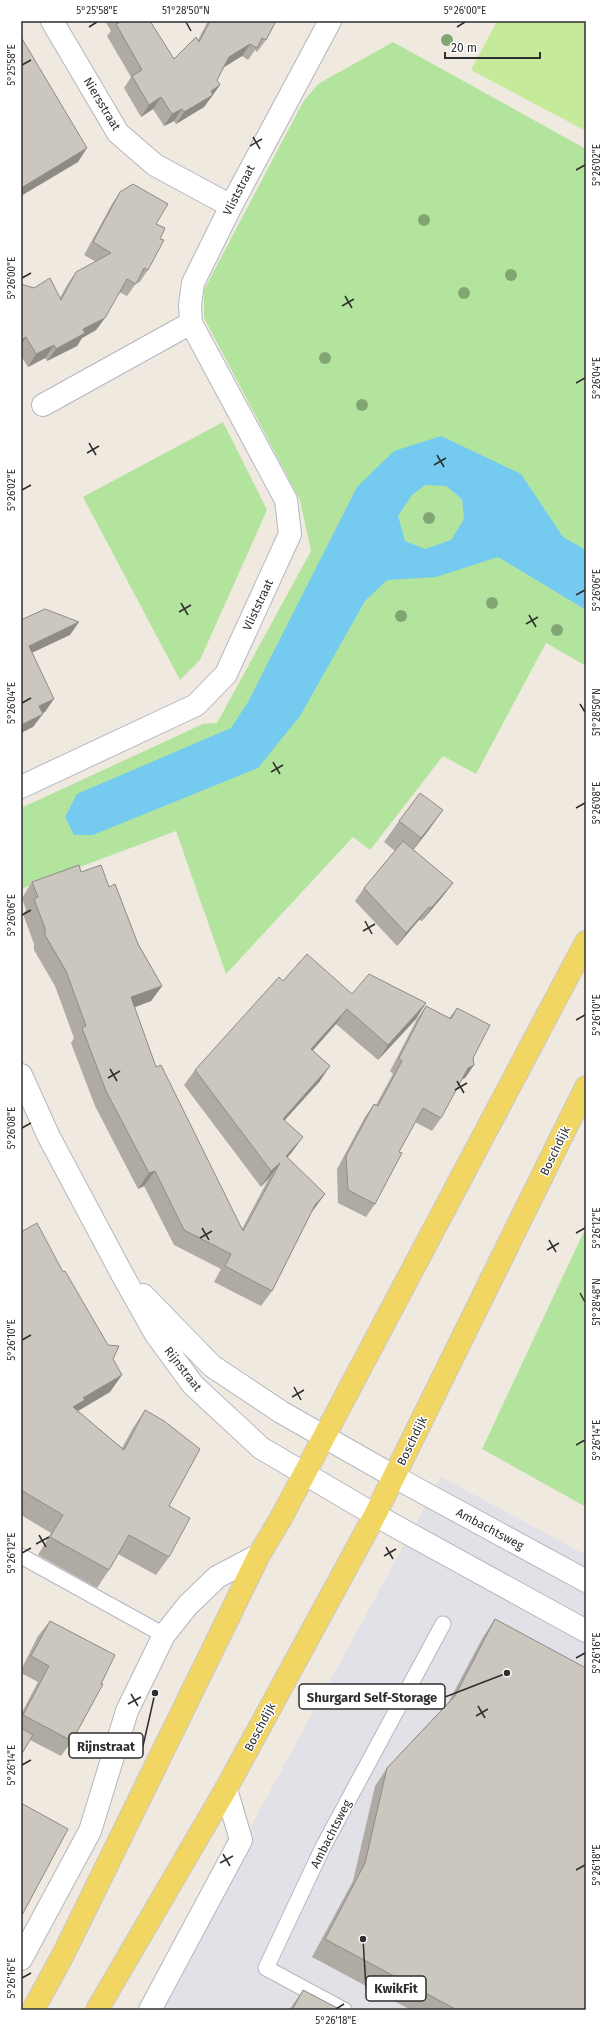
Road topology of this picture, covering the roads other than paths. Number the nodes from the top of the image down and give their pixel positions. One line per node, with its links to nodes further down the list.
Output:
1 (52, 21): 3 (street, Niersstraat)
2 (330, 21): 3 (street, Vliststraat)
3 (231, 206): 4 (street, Vliststraat)
4 (191, 323): 5 (street); 6 (street, Vliststraat)
5 (43, 405)
6 (21, 787)
7 (586, 942): 11 (main road)
8 (21, 1075): 10 (street, Rijnstraat)
9 (586, 1087): 13 (main road, Boschdijk)
10 (122, 1274): 11 (street, Rijnstraat); 12 (street, Rijnstraat)
11 (324, 1437): 12 (main road); 13 (street, Rijnstraat)
12 (304, 1474): 14 (street, Rijnstraat); 15 (main road)
13 (395, 1477): 14 (main road, Boschdijk); 17 (street, Ambachtsweg)
14 (375, 1515): 19 (street); 21 (main road, Boschdijk)
15 (259, 1555): 20 (street); 23 (main road)
16 (21, 1556): 20 (lane)
17 (586, 1581)
18 (443, 1624): 26 (lane, Ambachtsweg)
19 (586, 1631)
20 (164, 1635): 22 (street)
21 (226, 1789): 24 (main road, Boschdijk); 25 (street)
22 (21, 1959)
23 (33, 2010)
24 (97, 2010)
25 (150, 2010)
26 (344, 2010)

